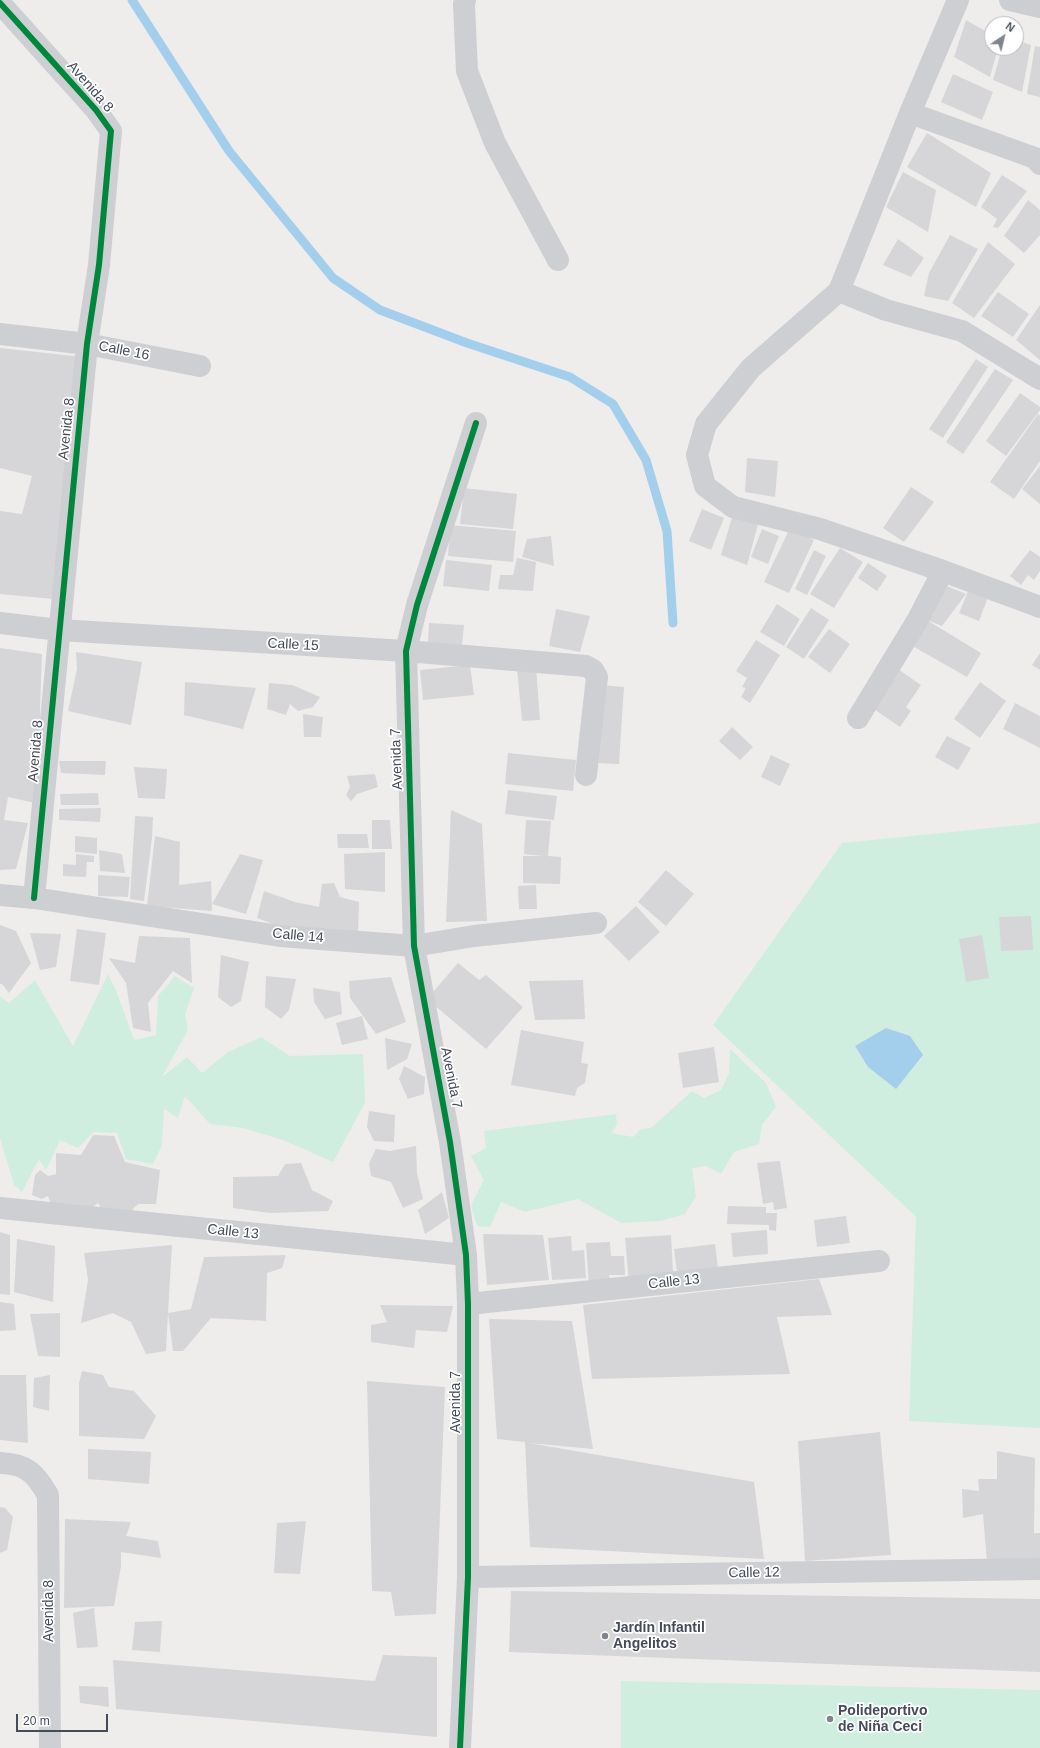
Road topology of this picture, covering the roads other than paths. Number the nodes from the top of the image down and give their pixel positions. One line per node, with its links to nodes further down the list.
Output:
1 (465, 0): 8 (street)
2 (958, 0): 6 (street)
3 (1010, 0): 5 (street)
4 (0, 3): 11 (street, Avenida 8)
5 (1040, 7)
6 (910, 114): 7 (street); 9 (street)
7 (1040, 164)
8 (558, 260)
9 (839, 291): 13 (street); 15 (street)
10 (0, 334): 11 (street, Calle 16)
11 (87, 344): 12 (street, Calle 16); 18 (street, Avenida 8)
12 (200, 366)
13 (1040, 379)
14 (476, 423): 19 (street, Avenida 7)
15 (942, 571): 16 (street); 20 (street)
16 (1040, 607)
17 (0, 623): 18 (street, Calle 15)
18 (59, 630): 19 (street, Calle 15); 23 (street, Avenida 8)
19 (406, 651): 21 (street, Calle 15); 25 (street, Avenida 7)
20 (858, 718)
21 (586, 775)
22 (0, 895): 23 (street, Calle 14)
23 (34, 898): 25 (street, Calle 14)
24 (596, 923): 25 (street, Calle 14)
25 (414, 946): 27 (street, Avenida 7)
26 (0, 1208): 27 (street, Calle 13)
27 (466, 1255): 29 (street, Avenida 7)
28 (879, 1261): 29 (street, Calle 13)
29 (468, 1304): 32 (street, Avenida 7)
30 (0, 1463): 33 (street, Avenida 8)
31 (1040, 1569): 32 (street, Calle 12)
32 (468, 1577): 34 (street, Avenida 7)
33 (50, 1748)
34 (460, 1748)

